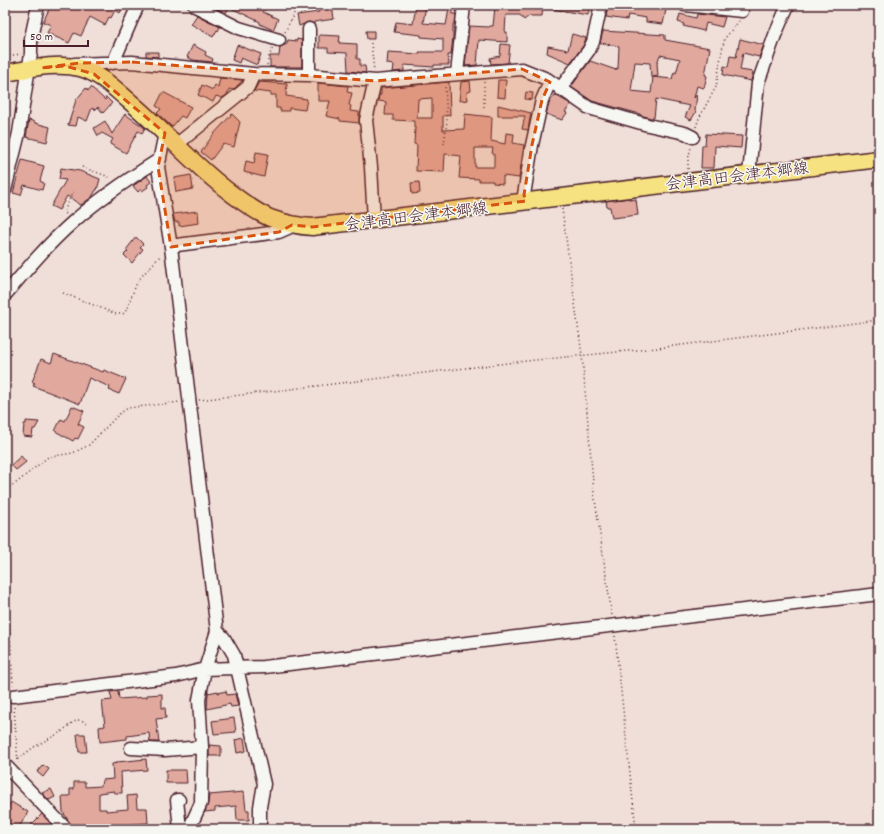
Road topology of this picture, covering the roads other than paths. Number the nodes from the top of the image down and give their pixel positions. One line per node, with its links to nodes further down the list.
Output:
1 (38, 5): 12 (street)
2 (138, 5): 11 (street)
3 (464, 5): 14 (street)
4 (601, 5): 17 (street)
5 (685, 5): 8 (street)
6 (788, 5): 23 (street)
7 (195, 6): 10 (street)
8 (742, 11)
9 (309, 29): 15 (street)
10 (279, 40)
11 (113, 63): 12 (street); 13 (street)
12 (23, 67): 18 (main road, 会津高田会津本郷線); 24 (street)
13 (254, 74): 15 (street); 20 (street)
14 (457, 74): 16 (street); 17 (street)
15 (309, 75): 16 (street)
16 (375, 81): 26 (street)
17 (555, 85): 19 (street); 25 (street)
18 (165, 133): 20 (main road, 会津高田会津本郷線); 21 (street)
19 (693, 137)
20 (176, 145): 27 (main road, 会津高田会津本郷線)
21 (160, 159): 28 (street); 29 (street)
22 (879, 159): 23 (main road, 会津高田会津本郷線)
23 (749, 174): 25 (main road, 会津高田会津本郷線)
24 (5, 190)
25 (526, 201): 26 (main road, 会津高田会津本郷線)
26 (374, 220): 27 (main road, 会津高田会津本郷線)
27 (292, 225): 28 (street)
28 (171, 247): 31 (street)
29 (5, 296)
30 (879, 594): 32 (street)
31 (217, 631): 32 (street); 33 (street)
32 (236, 667): 33 (street); 42 (street)
33 (205, 669): 34 (street); 35 (street)
34 (13, 696)
35 (202, 747): 36 (street); 41 (street)
36 (131, 748)
37 (5, 765): 39 (street)
38 (179, 800): 40 (street)
39 (66, 829)
40 (180, 829)
41 (189, 829)
42 (260, 829)

